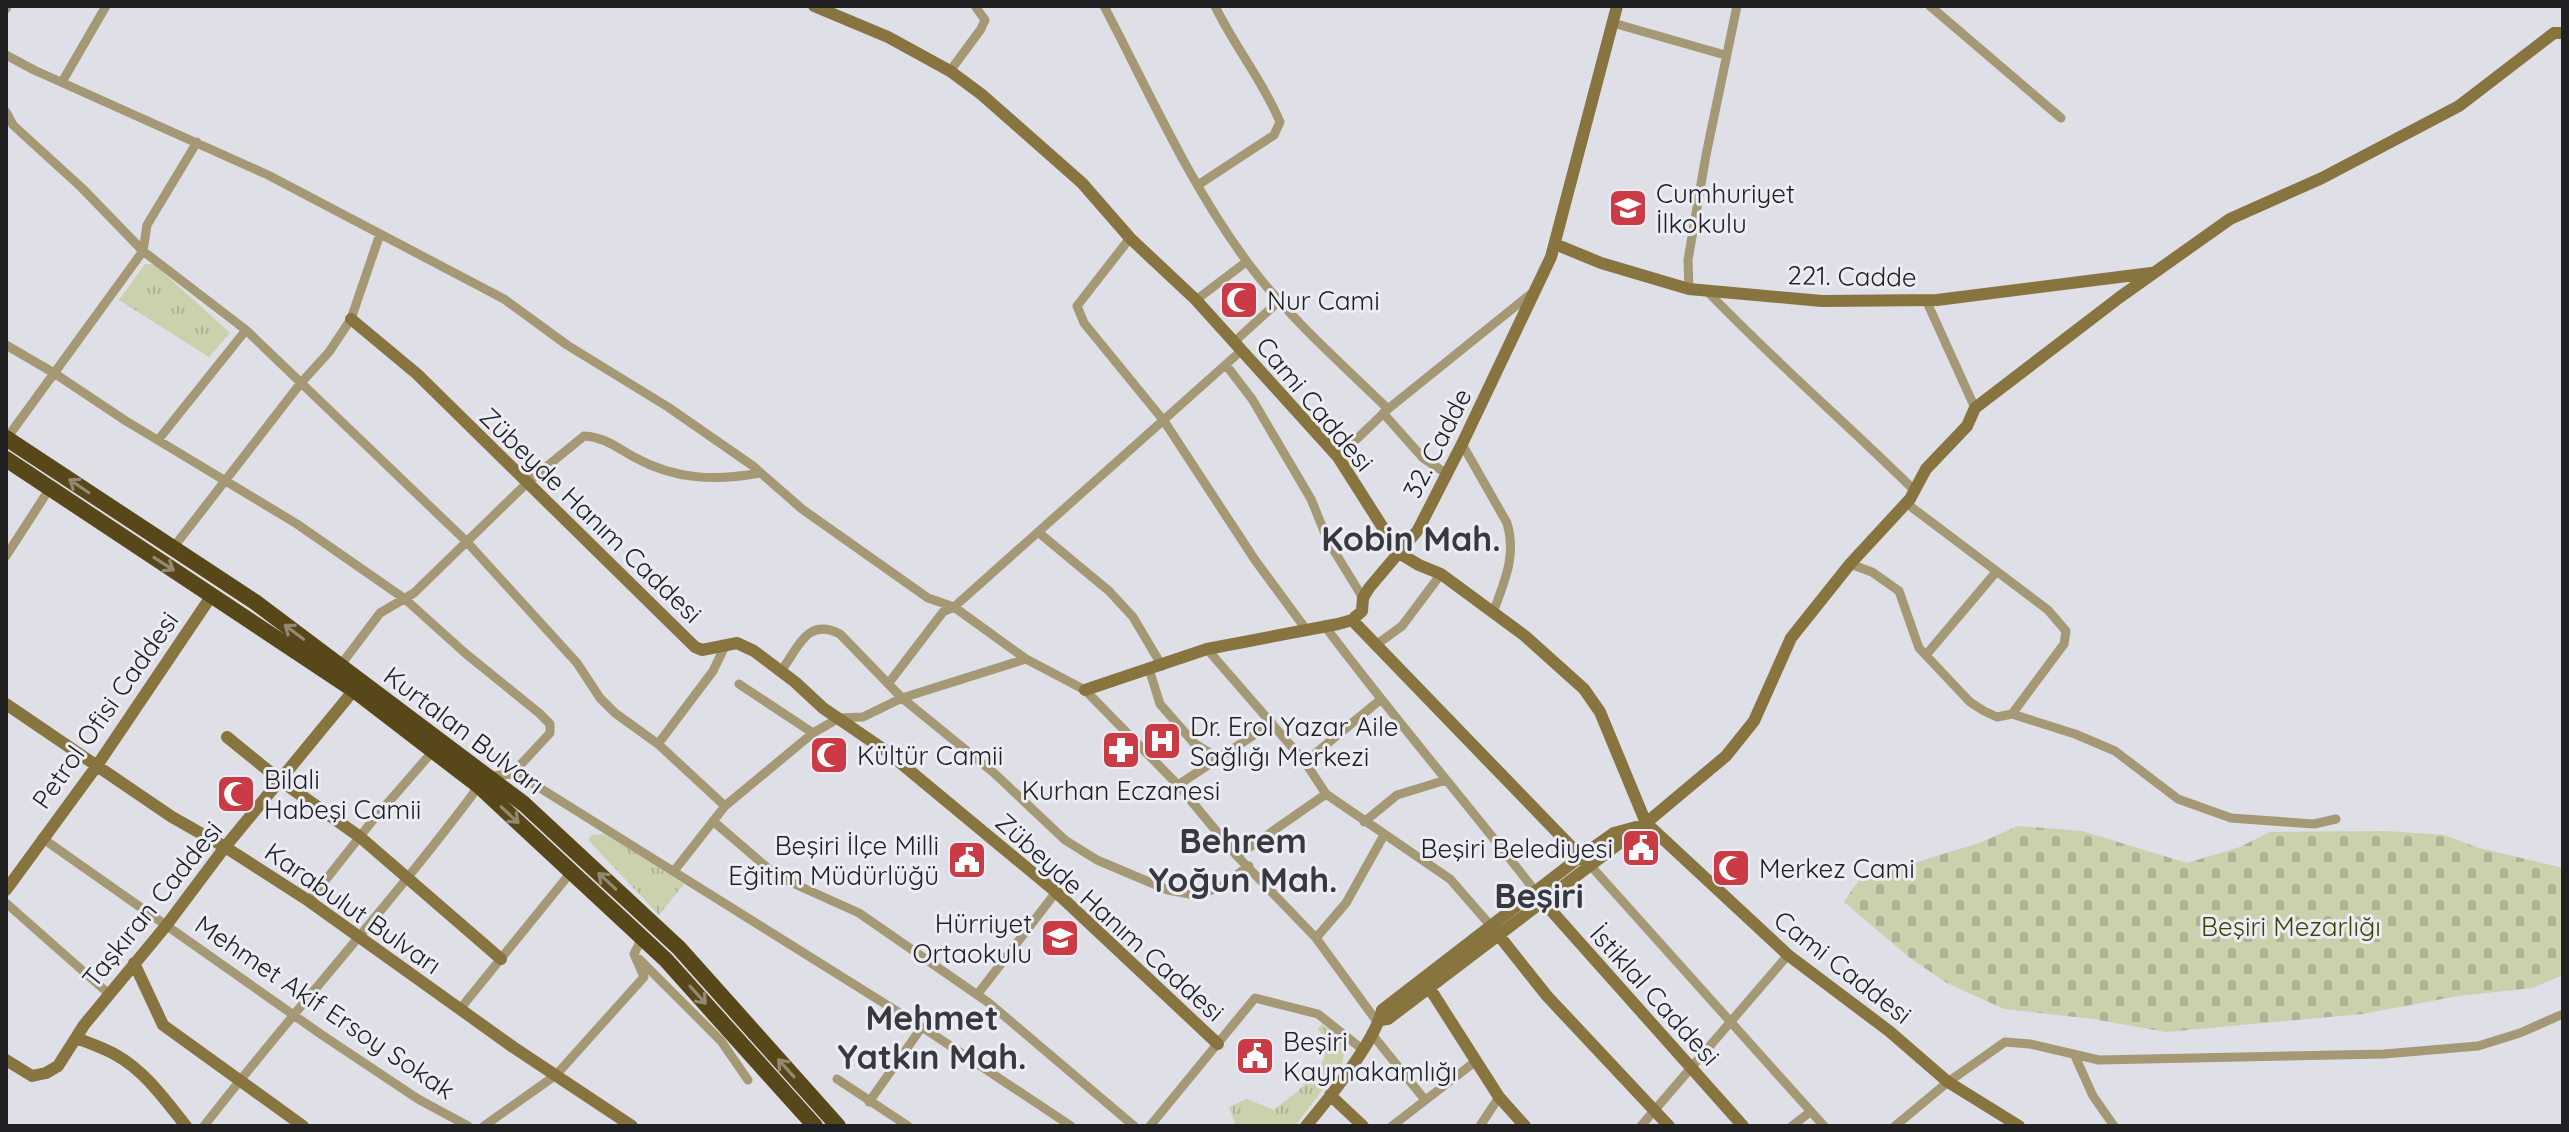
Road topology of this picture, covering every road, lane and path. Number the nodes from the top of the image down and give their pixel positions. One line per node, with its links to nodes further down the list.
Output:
1 (106, 6): 14 (street)
2 (814, 6): 13 (street, Cami Caddesi)
3 (975, 6): 13 (street)
4 (1104, 6): 18 (street)
5 (1215, 6): 18 (street)
6 (1617, 6): 9 (street, 32. Cadde)
7 (1737, 6): 12 (street)
8 (1930, 6): 16 (street)
9 (1613, 23): 12 (street); 21 (street, 32. Cadde)
10 (2563, 33): 24 (street)
11 (6, 55): 14 (street)
12 (1725, 55): 25 (street)
13 (950, 71): 20 (street, Cami Caddesi)
14 (62, 82): 17 (street)
15 (6, 112): 22 (street)
16 (2061, 118)
17 (197, 142): 19 (street); 22 (street)
18 (1198, 185): 23 (street)
19 (380, 234): 31 (street); 46 (street)
20 (1130, 238): 28 (street, Cami Caddesi); 40 (street)
21 (1555, 244): 25 (street, 221. Cadde); 26 (street, 32. Cadde)
22 (143, 251): 32 (street); 36 (street)
23 (1246, 262): 28 (street); 30 (street)
24 (2154, 273): 29 (street, 221. Cadde); 38 (street)
25 (1689, 289): 27 (street, 221. Cadde)
26 (1535, 291): 39 (street); 43 (street, 32. Cadde)
27 (1707, 291): 29 (street, 221. Cadde); 51 (street)
28 (1196, 300): 34 (street, Cami Caddesi)
29 (1926, 300): 38 (street)
30 (1278, 302): 34 (street); 39 (street)
31 (351, 319): 37 (street); 49 (street, Zübeyde Hanım Caddesi)
32 (246, 330): 37 (street); 42 (street)
33 (6, 345): 36 (street)
34 (1238, 346): 35 (street); 44 (street, Cami Caddesi)
35 (1226, 365): 40 (street); 62 (street)
36 (54, 373): 41 (street); 42 (street)
37 (300, 384): 48 (street); 54 (street)
38 (1975, 408): 51 (street)
39 (1386, 411): 44 (street); 47 (street)
40 (1164, 421): 53 (street); 68 (street)
41 (6, 438): 55 (highway, Kurtalan Bulvarı, one-way to 41)
42 (158, 440): 48 (street)
43 (1462, 444): 47 (street, 32. Cadde); 65 (street)
44 (1338, 457): 56 (street, Cami Caddesi)
45 (6, 459): 50 (highway, Kurtalan Bulvarı)
46 (760, 473): 49 (street); 64 (street)
47 (1447, 474): 56 (street, 32. Cadde)
48 (224, 480): 55 (street); 63 (street)
49 (526, 484): 54 (street); 69 (street, Zübeyde Hanım Caddesi)
50 (50, 488): 57 (street); 61 (highway, Kurtalan Bulvarı, one-way to 61)
51 (1914, 490): 52 (street)
52 (1906, 503): 58 (street); 59 (street)
53 (1038, 532): 64 (street); 75 (street)
54 (466, 541): 63 (street); 89 (street)
55 (173, 548): 74 (highway, Kurtalan Bulvarı, one-way to 55)
56 (1399, 553): 60 (street, Cami Caddesi); 62 (street, 32. Cadde)
57 (6, 556)
58 (1850, 564): 72 (street); 104 (street)
59 (1996, 572): 72 (street); 84 (street)
60 (1441, 574): 65 (street, Cami Caddesi); 70 (street)
61 (212, 595): 79 (highway, Kurtalan Bulvarı); 93 (street, Petrol Ofisi Caddesi)
62 (1363, 598): 66 (street, 32. Cadde)
63 (405, 599): 74 (street); 94 (street)
64 (954, 607): 73 (street); 78 (street)
65 (1493, 613): 104 (street, Cami Caddesi)
66 (1352, 620): 67 (street); 70 (street)
67 (1324, 625): 68 (street); 82 (street)
68 (1305, 628): 71 (street)
69 (726, 644): 76 (street, Zübeyde Hanım Caddesi); 89 (street)
70 (1376, 645): 110 (street)
71 (1207, 649): 75 (street); 86 (street)
72 (1926, 655): 84 (street)
73 (1026, 659): 80 (street); 81 (street)
74 (340, 666): 97 (highway, Kurtalan Bulvarı)
75 (1155, 668): 80 (street); 91 (street)
76 (781, 671): 78 (street); 85 (street, Zübeyde Hanım Caddesi)
77 (739, 684): 87 (street)
78 (888, 684): 81 (street)
79 (354, 690): 90 (highway, Kurtalan Bulvarı); 96 (street, Taşkıran Caddesi)
80 (1085, 690): 98 (street)
81 (902, 698): 85 (street); 111 (street)
82 (1380, 700): 92 (street); 95 (street)
83 (6, 704): 93 (street, Karabulut Bulvarı)
84 (2012, 714): 101 (street)
85 (839, 718): 87 (street); 116 (street, Zübeyde Hanım Caddesi)
86 (1272, 723): 91 (street); 92 (street)
87 (813, 733): 100 (street)
88 (227, 737): 96 (street)
89 (658, 744): 100 (street)
90 (433, 751): 97 (highway, Kurtalan Bulvarı); 106 (street)
91 (1218, 758): 98 (street)
92 (1305, 762): 99 (street)
93 (96, 767): 107 (street, Petrol Ofisi Caddesi); 108 (street, Karabulut Bulvarı)
94 (512, 774): 97 (street); 113 (street)
95 (1446, 780): 103 (street); 117 (street)
96 (281, 781): 106 (street); 108 (street, Taşkıran Caddesi)
97 (483, 781): 112 (highway, Kurtalan Bulvarı, one-way to 112); 114 (street); 163 (highway, Kurtalan Bulvarı, one-way to 97)
98 (1178, 785): 109 (street)
99 (1326, 794): 103 (street); 109 (street)
100 (725, 806): 102 (street)
101 (2336, 819)
102 (713, 821): 113 (street); 131 (street)
103 (1364, 822): 105 (street)
104 (1646, 823): 110 (street); 126 (street, Cami Caddesi)
105 (1384, 835): 121 (street); 124 (street)
106 (360, 837): 114 (street); 118 (street)
107 (42, 838): 115 (street, Petrol Ofisi Caddesi); 120 (street, Mehmet Akif Ersoy Sokak)
108 (225, 847): 118 (street, Karabulut Bulvarı); 120 (street, Taşkıran Caddesi)
109 (1237, 856): 111 (street)
110 (1585, 861): 117 (street); 135 (street)
111 (1249, 866): 124 (street)
112 (572, 871): 123 (highway, Kurtalan Bulvarı); 127 (street)
113 (674, 871): 137 (street)
114 (407, 875): 122 (street); 127 (street)
115 (6, 890)
116 (1056, 892): 131 (street); 139 (street, Zübeyde Hanım Caddesi)
117 (1539, 897): 121 (street); 144 (street, İstiklal Caddesi)
118 (309, 901): 122 (street, Karabulut Bulvarı)
119 (6, 903): 130 (street)
120 (165, 927): 128 (street, Taşkıran Caddesi); 133 (street, Mehmet Akif Ersoy Sokak)
121 (1495, 930): 129 (street); 154 (street)
122 (356, 937): 132 (street, Karabulut Bulvarı); 133 (street)
123 (642, 938): 125 (street); 162 (highway, Kurtalan Bulvarı, one-way to 162)
124 (1316, 938): 136 (street)
125 (634, 954): 145 (street); 147 (street)
126 (1788, 955): 135 (street); 149 (street, Cami Caddesi)
127 (501, 959): 132 (street)
128 (134, 963): 130 (street, Taşkıran Caddesi); 148 (street)
129 (1426, 983): 136 (street); 143 (street)
130 (109, 994): 138 (street, Taşkıran Caddesi)
131 (977, 995): 166 (street)
132 (460, 1009): 145 (street, Karabulut Bulvarı)
133 (294, 1013): 148 (street); 159 (street, Mehmet Akif Ersoy Sokak)
134 (2563, 1014): 141 (street)
135 (1732, 1021): 144 (street); 155 (street)
136 (1376, 1025): 140 (street); 152 (street)
137 (922, 1027): 153 (street); 165 (street)
138 (76, 1038): 142 (street, Taşkıran Caddesi); 156 (street)
139 (1218, 1044): 140 (street); 167 (street)
140 (1362, 1049): 150 (street)
141 (2074, 1054): 149 (street); 180 (street)
142 (6, 1060)
143 (1476, 1061): 151 (street); 152 (street)
144 (1689, 1067): 154 (street); 175 (street, İstiklal Caddesi)
145 (556, 1075): 160 (street); 161 (street, Karabulut Bulvarı)
146 (837, 1079): 153 (street)
147 (748, 1080)
148 (239, 1081): 157 (street); 158 (street)
149 (1948, 1082): 178 (street); 179 (street, Cami Caddesi)
150 (1330, 1095): 168 (street); 169 (street)
151 (1499, 1097): 171 (street); 172 (street)
152 (1425, 1100): 170 (street)
153 (869, 1102): 164 (street)
154 (1655, 1110): 173 (street); 174 (street)
155 (1810, 1112): 176 (street); 177 (street)
156 (186, 1126)
157 (204, 1126)
158 (303, 1126)
159 (468, 1126)
160 (484, 1126)
161 (632, 1126)
162 (815, 1126)
163 (838, 1126)
164 (908, 1126)
165 (1071, 1126)
166 (1134, 1126)
167 (1150, 1126)
168 (1306, 1126)
169 (1363, 1126)
170 (1392, 1126)
171 (1480, 1126)
172 (1525, 1126)
173 (1641, 1126)
174 (1669, 1126)
175 (1743, 1126)
176 (1792, 1126)
177 (1824, 1126)
178 (1895, 1126)
179 (2019, 1126)
180 (2114, 1126)

